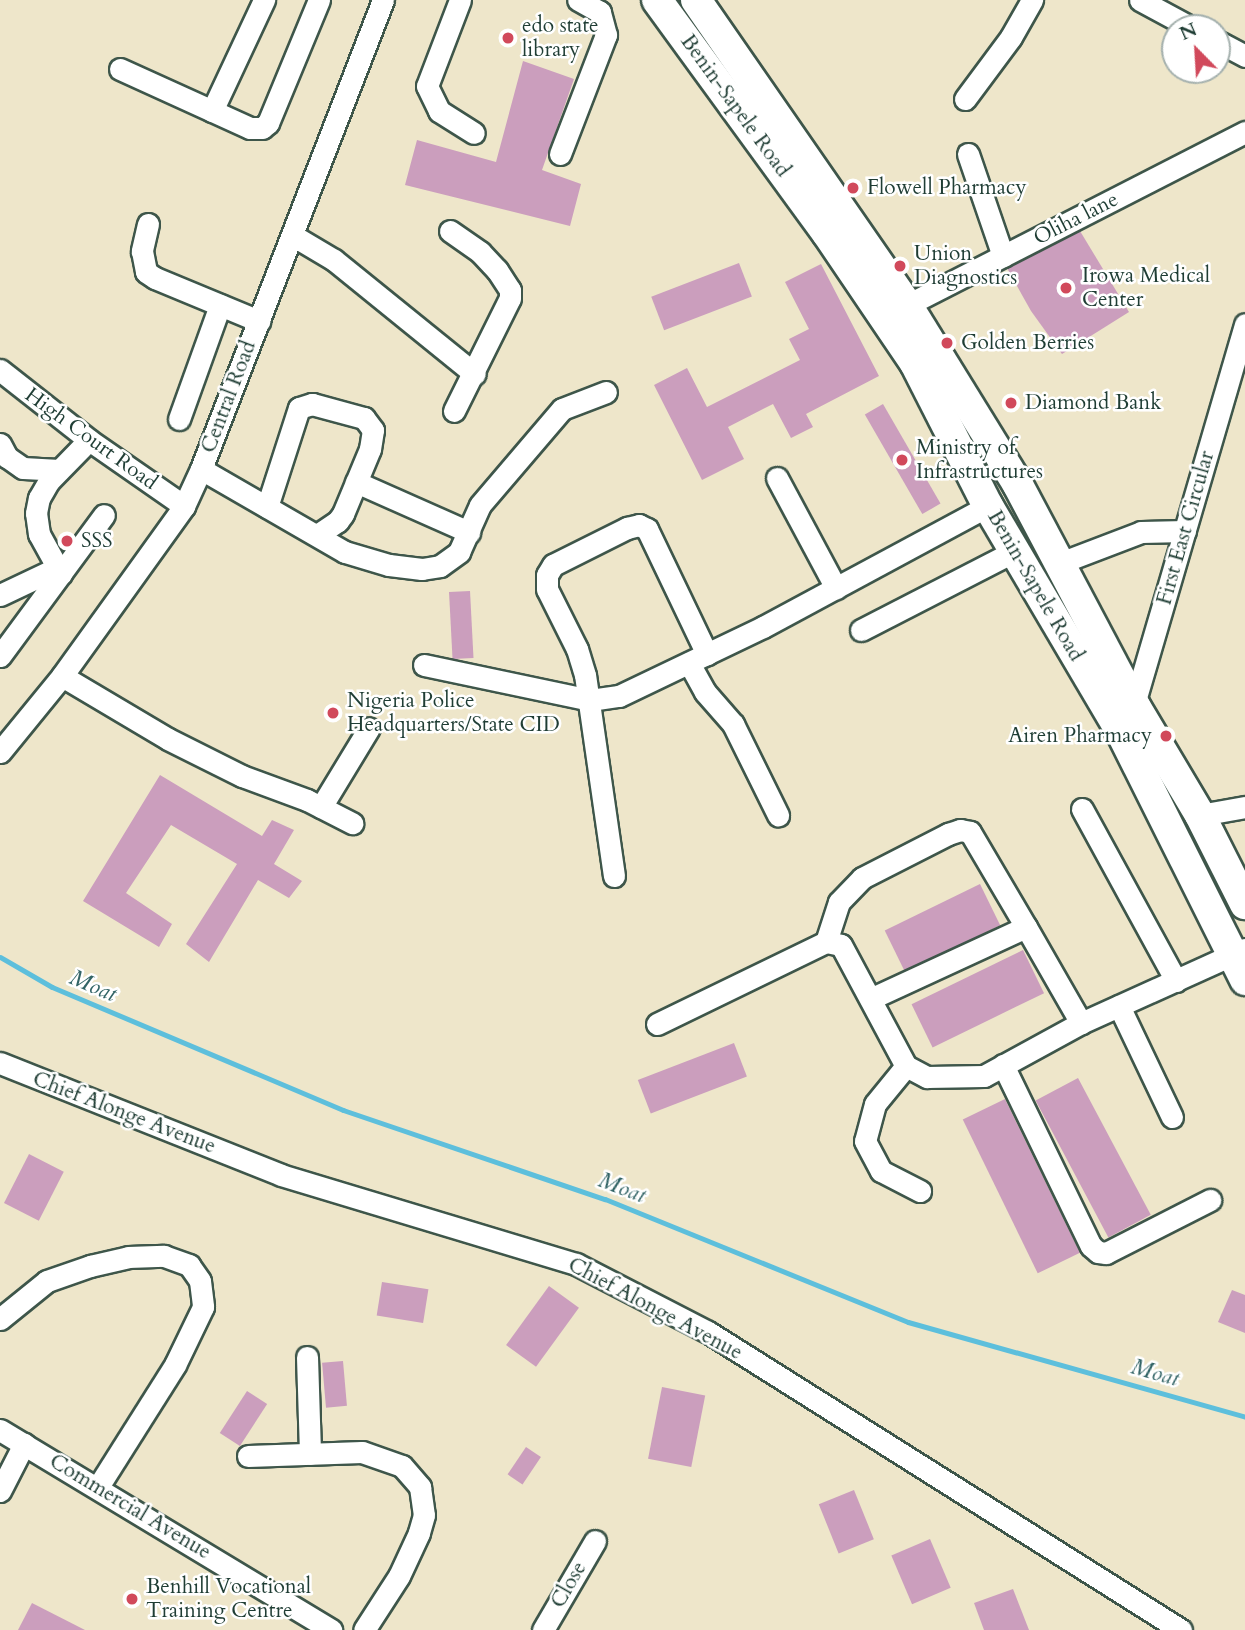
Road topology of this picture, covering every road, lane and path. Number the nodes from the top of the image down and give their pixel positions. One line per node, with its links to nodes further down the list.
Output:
1 (264, 0): 13 (street)
2 (319, 0): 13 (street)
3 (383, 0): 20 (street, Central Road)
4 (460, 0): 15 (street)
5 (578, 0): 16 (street)
6 (657, 0): 39 (highway, Benin-Sapele Road)
7 (1032, 0): 12 (street)
8 (1140, 0): 10 (street)
9 (702, 2): 23 (highway, Benin-Sapele Road)
10 (1166, 14)
11 (120, 69): 13 (street)
12 (965, 99)
13 (212, 111)
14 (1245, 132): 21 (street, Oliha lane)
15 (474, 134)
16 (560, 154)
17 (968, 154): 21 (street)
18 (148, 224): 22 (street)
19 (450, 231): 28 (street)
20 (292, 235): 24 (street, Central Road); 28 (street)
21 (1003, 256): 23 (street, Oliha lane)
22 (220, 305): 24 (street); 31 (street)
23 (907, 305): 46 (highway, Benin-Sapele Road)
24 (258, 321): 34 (street, Central Road)
25 (1245, 324): 26 (street, First East Circular)
26 (1239, 363): 42 (street, First East Circular)
27 (0, 370): 32 (street, High Court Road)
28 (475, 374): 30 (street)
29 (606, 392): 43 (street)
30 (454, 411)
31 (179, 419)
32 (89, 440): 35 (street); 38 (street, High Court Road)
33 (0, 444): 35 (street)
34 (201, 469): 38 (street, Central Road); 40 (street)
35 (59, 470): 47 (street)
36 (777, 478): 48 (street)
37 (356, 482): 40 (street); 43 (street); 44 (street)
38 (184, 506): 54 (street, Central Road)
39 (988, 506): 45 (highway, Benin-Sapele Road); 48 (street)
40 (267, 507): 44 (street)
41 (104, 515): 47 (street)
42 (1185, 531): 46 (street); 56 (street, First East Circular)
43 (469, 532): 44 (street)
44 (317, 536)
45 (1015, 551): 50 (street); 56 (highway, Benin-Sapele Road)
46 (1060, 563): 56 (highway, Benin-Sapele Road)
47 (59, 571): 49 (street); 51 (street)
48 (836, 588): 52 (street)
49 (0, 595)
50 (861, 630)
51 (0, 656)
52 (698, 658): 55 (street); 55 (street); 63 (street)
53 (424, 665): 55 (street)
54 (62, 676): 58 (street, Central Road); 59 (street)
55 (590, 700): 65 (street)
56 (1127, 717): 62 (highway, Benin-Sapele Road); 69 (highway, Benin-Sapele Road)
57 (369, 728): 59 (street)
58 (0, 751)
59 (321, 807): 64 (street)
60 (1245, 807): 62 (street)
61 (1082, 808): 70 (street)
62 (1200, 814): 66 (highway, Benin-Sapele Road)
63 (778, 815)
64 (352, 823)
65 (614, 876)
66 (1245, 904)
67 (1026, 927): 68 (street); 71 (street); 73 (street)
68 (826, 942): 71 (street); 74 (street)
69 (1241, 962): 70 (street)
70 (1176, 981): 72 (street)
71 (872, 998): 77 (street)
72 (1119, 1006): 73 (street); 78 (street)
73 (1081, 1023): 76 (street)
74 (657, 1024)
75 (0, 1063): 94 (street, Chief Alonge Avenue)
76 (1003, 1065): 77 (street); 80 (street)
77 (906, 1066): 79 (street)
78 (1172, 1117)
79 (920, 1191)
80 (1210, 1200)
81 (0, 1319): 87 (street)
82 (307, 1357): 85 (street)
83 (0, 1430): 84 (street, Commercial Avenue)
84 (24, 1444): 87 (street, Commercial Avenue); 88 (street)
85 (310, 1454): 86 (street); 92 (street)
86 (248, 1456)
87 (99, 1487): 90 (street, Commercial Avenue)
88 (0, 1491)
89 (595, 1541): 93 (street, Close)
90 (297, 1621): 91 (street, Commercial Avenue)
91 (331, 1630)
92 (364, 1630)
93 (543, 1630)
94 (1181, 1630)

